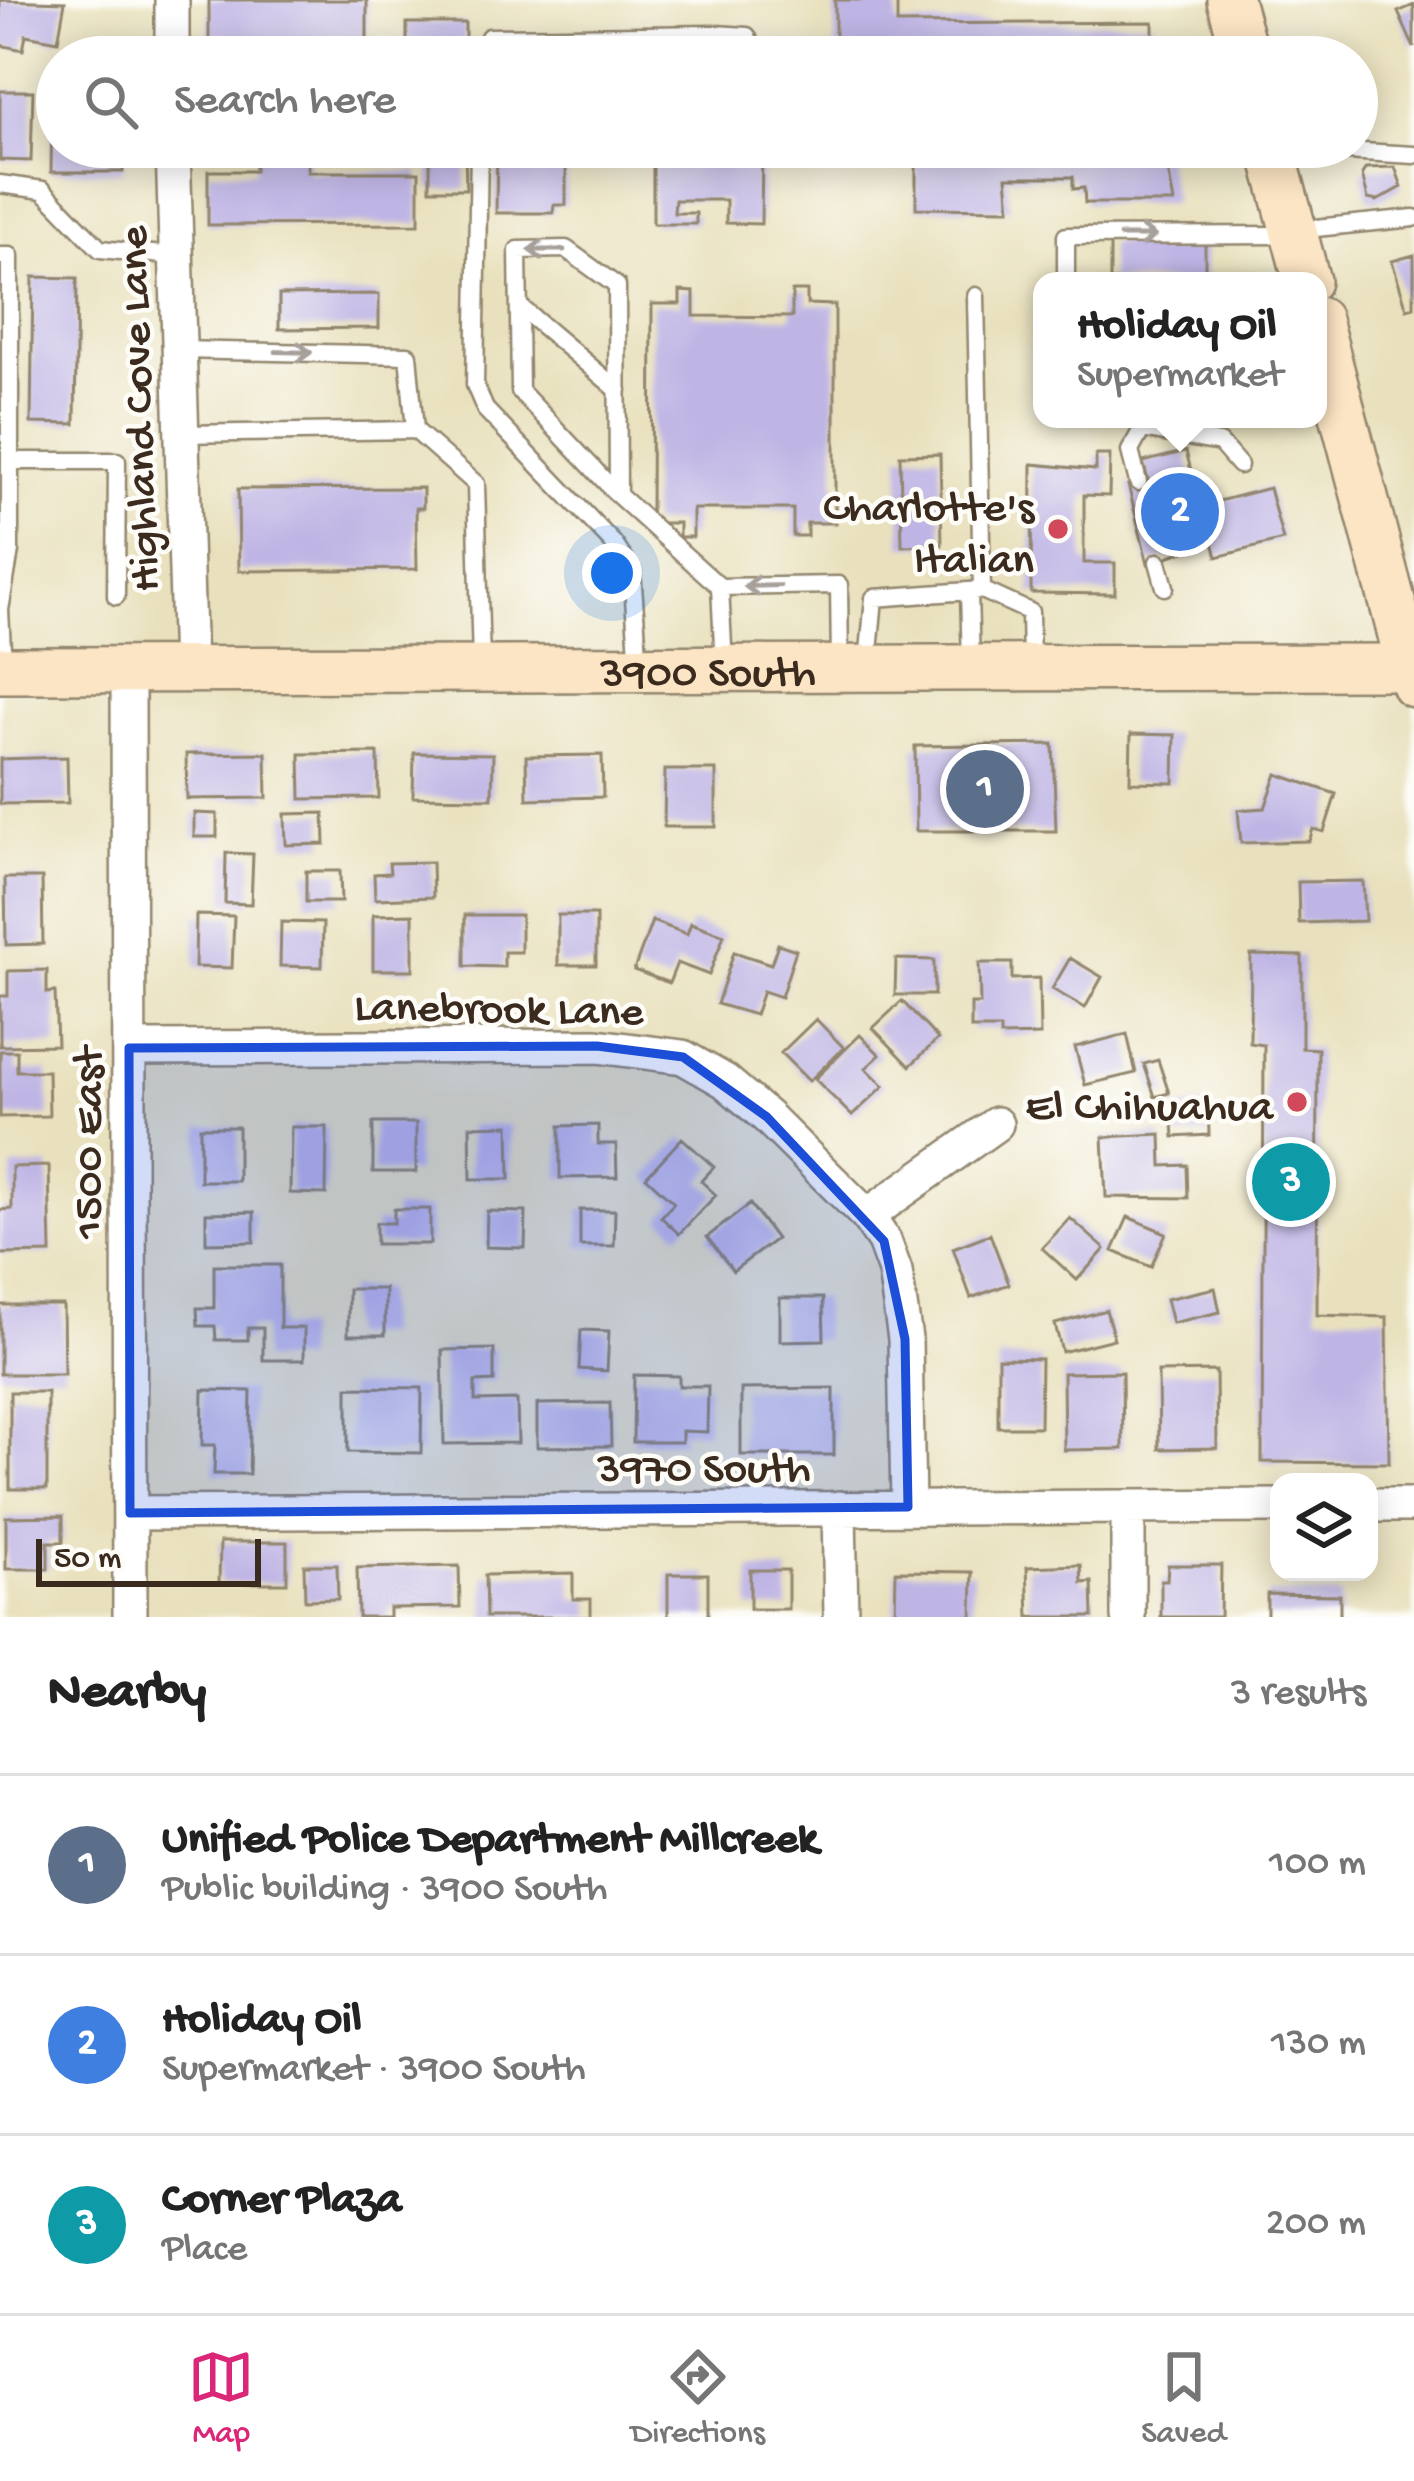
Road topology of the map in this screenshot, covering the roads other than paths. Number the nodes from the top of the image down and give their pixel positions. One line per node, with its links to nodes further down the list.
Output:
1 (172, 0): 3 (street)
2 (1231, 0): 6 (main road)
3 (172, 36)
4 (557, 36): 5 (lane)
5 (747, 36)
6 (1240, 36)
7 (1378, 155): 8 (lane)
8 (1414, 160)
9 (173, 168): 16 (street, Highland Cove Lane)
10 (478, 168): 41 (lane)
11 (1277, 168): 14 (main road)
12 (0, 184): 16 (lane)
13 (1414, 218): 14 (lane)
14 (1294, 233): 17 (lane, one-way to 14); 18 (main road)
15 (0, 256): 26 (lane)
16 (173, 256): 21 (street, Highland Cove Lane)
17 (1066, 272)
18 (1305, 272)
19 (976, 296): 33 (lane)
20 (519, 306): 23 (lane); 23 (lane, one-way to 20); 29 (lane)
21 (177, 350): 24 (lane, one-way to 24); 25 (street, Highland Cove Lane)
22 (1327, 354): 44 (main road)
23 (618, 390): 29 (lane)
24 (415, 430): 25 (lane); 40 (lane)
25 (180, 434): 39 (street, Highland Cove Lane)
26 (10, 460): 34 (lane); 43 (lane)
27 (1239, 465): 28 (lane)
28 (1138, 482)
29 (618, 495): 31 (lane)
30 (1158, 562): 32 (lane)
31 (720, 586): 35 (lane, one-way to 31); 42 (lane)
32 (1165, 586)
33 (976, 590): 35 (lane); 36 (lane); 37 (lane)
34 (116, 596)
35 (854, 667): 36 (main road, 3900 South); 42 (main road, 3900 South)
36 (971, 667): 37 (main road, 3900 South)
37 (1031, 667): 44 (main road, 3900 South)
38 (128, 669): 39 (main road, 3900 South); 43 (main road, 3900 South); 45 (street, 1500 East)
39 (189, 669): 40 (main road, 3900 South)
40 (481, 669): 41 (main road, 3900 South)
41 (640, 669): 42 (main road, 3900 South)
42 (724, 669)
43 (2, 670)
44 (1412, 672)
45 (129, 1048): 47 (street, Lanebrook Lane); 54 (street, 1500 East)
46 (996, 1124): 47 (street)
47 (867, 1216): 51 (street, Lanebrook Lane)
48 (1378, 1505): 49 (street)
49 (1414, 1505)
50 (1270, 1506): 52 (street, 3970 South)
51 (908, 1507): 52 (street, 3970 South); 53 (street, 3970 South)
52 (1128, 1507): 57 (street)
53 (839, 1508): 54 (street, 3970 South); 56 (street)
54 (130, 1513): 55 (street, 1500 East)
55 (130, 1617)
56 (841, 1617)
57 (1128, 1617)

